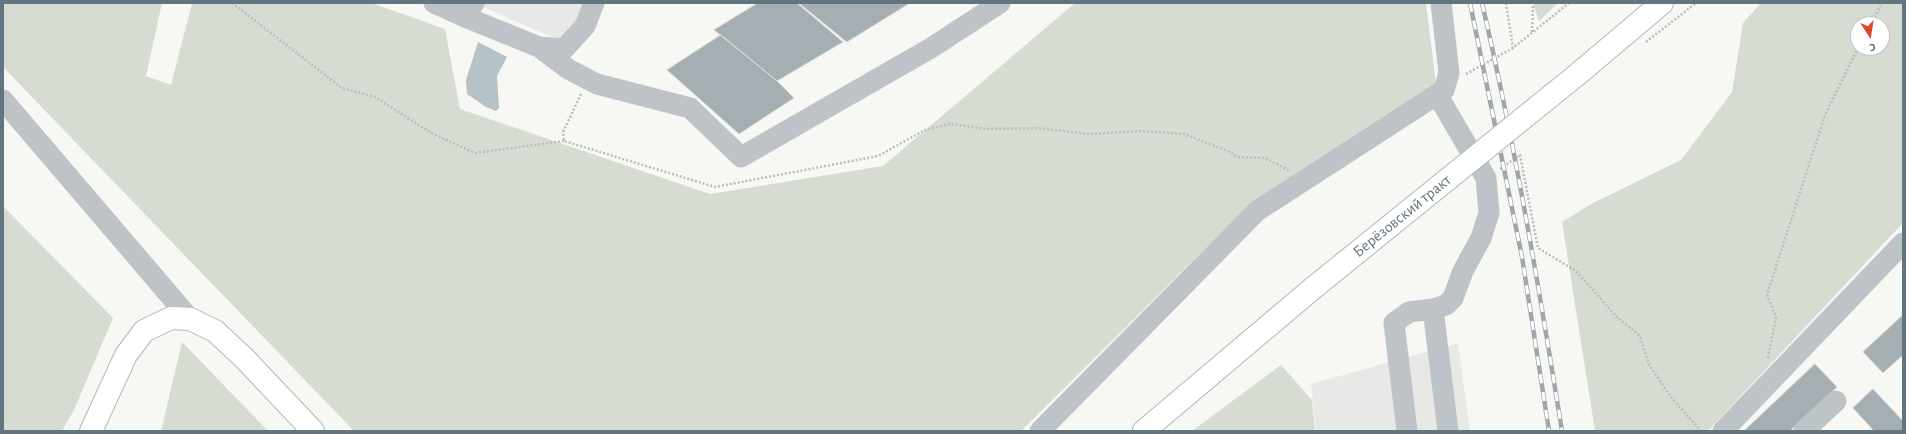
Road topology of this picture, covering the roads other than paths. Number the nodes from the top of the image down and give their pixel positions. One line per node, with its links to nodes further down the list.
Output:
1 (434, 3): 6 (street)
2 (594, 3): 7 (street)
3 (1000, 3): 7 (street)
4 (1441, 3): 8 (street)
5 (1662, 3): 17 (main road, Берёзовский тракт, bridge)
6 (469, 10): 7 (street)
7 (540, 47)
8 (1443, 90): 11 (street); 16 (street)
9 (3, 100): 12 (street)
10 (1903, 243): 20 (street)
11 (1433, 309): 18 (street); 19 (street)
12 (190, 319): 14 (main road); 15 (main road)
13 (1836, 401): 21 (street)
14 (91, 431)
15 (313, 431)
16 (1040, 431)
17 (1144, 431)
18 (1407, 431)
19 (1448, 431)
20 (1723, 431)
21 (1804, 431)

